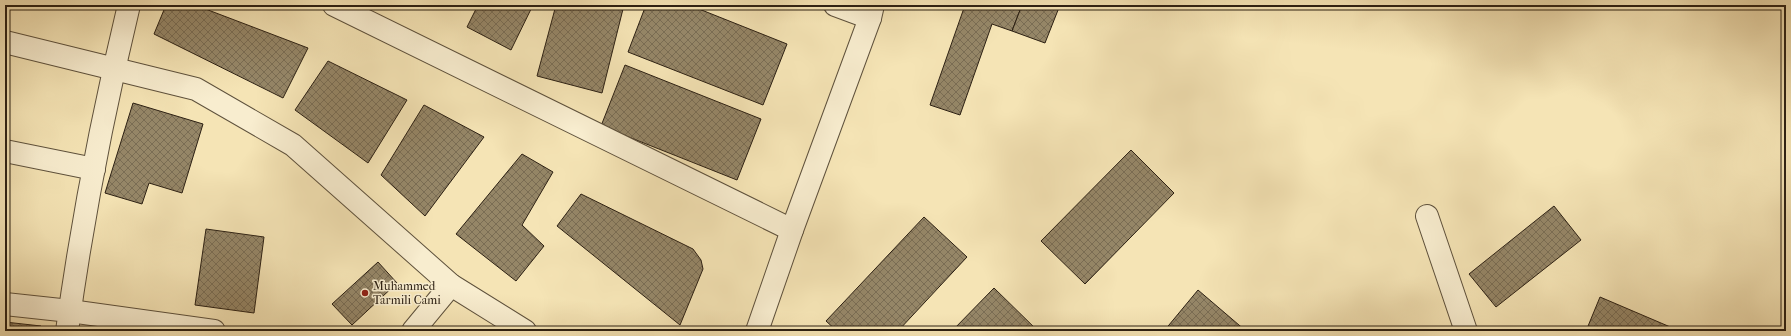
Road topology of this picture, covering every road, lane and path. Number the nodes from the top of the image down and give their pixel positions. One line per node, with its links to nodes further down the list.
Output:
1 (129, 5): 6 (street)
2 (334, 5): 10 (street)
3 (835, 5): 4 (street)
4 (871, 12): 10 (street)
5 (5, 42): 6 (street)
6 (114, 68): 8 (street); 11 (street)
7 (5, 151): 8 (street)
8 (94, 169): 13 (street)
9 (1427, 216): 18 (street)
10 (792, 230): 17 (street)
11 (451, 285): 15 (street); 16 (street)
12 (5, 304): 13 (street)
13 (69, 321): 14 (street)
14 (214, 331)
15 (413, 331)
16 (525, 331)
17 (757, 331)
18 (1466, 331)

